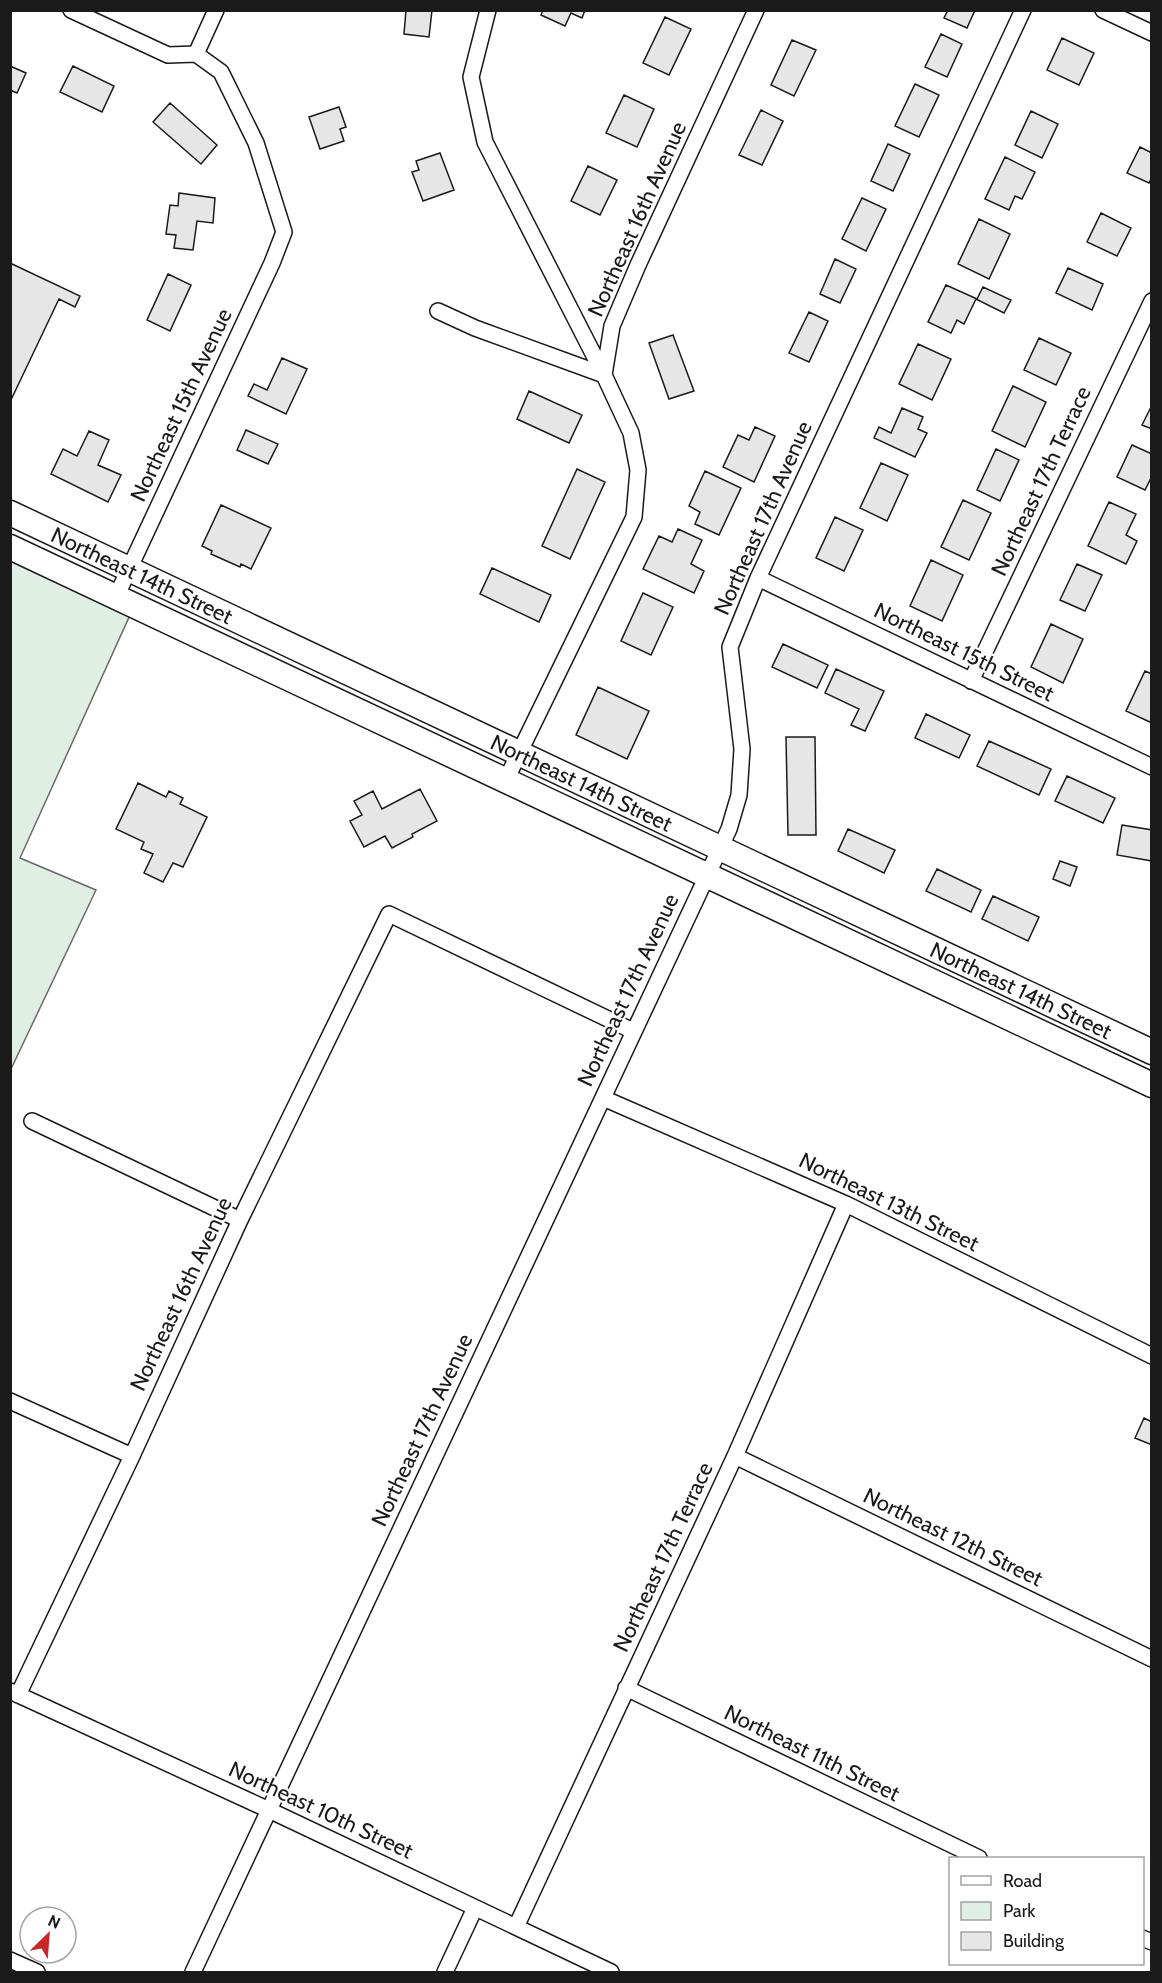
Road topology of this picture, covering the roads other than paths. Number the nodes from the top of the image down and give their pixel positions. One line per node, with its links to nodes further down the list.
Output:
1 (71, 10): 8 (street)
2 (216, 10): 8 (street)
3 (488, 10): 11 (street)
4 (756, 10): 11 (street, Northeast 16th Avenue)
5 (1023, 10): 15 (street, Northeast 17th Avenue)
6 (1103, 10): 7 (street)
7 (1152, 33)
8 (196, 54): 14 (street, Northeast 15th Avenue)
9 (1152, 301): 17 (street, Northeast 17th Terrace)
10 (438, 311): 11 (street)
11 (604, 375): 18 (street)
12 (10, 513): 14 (main road, Northeast 14th Street)
13 (10, 547): 16 (main road, Northeast 14th Street)
14 (129, 569): 16 (street, Northeast 15th Avenue); 18 (main road, Northeast 14th Street)
15 (758, 578): 17 (street, Northeast 15th Street); 21 (street, Northeast 17th Avenue)
16 (116, 597): 20 (main road, Northeast 14th Street)
17 (971, 681): 19 (street, Northeast 15th Street)
18 (519, 754): 20 (street); 21 (main road, Northeast 14th Street)
19 (1152, 767)
20 (506, 780): 22 (main road, Northeast 14th Street)
21 (720, 848): 22 (street, Northeast 17th Avenue); 24 (main road, Northeast 14th Street)
22 (707, 875): 23 (street, Northeast 17th Avenue); 25 (main road, Northeast 14th Street)
23 (633, 1031): 26 (street, Northeast 17th Avenue); 29 (street, Northeast 16th Avenue)
24 (1152, 1052)
25 (1152, 1085)
26 (603, 1098): 28 (street, Northeast 13th Street); 37 (street, Northeast 17th Avenue)
27 (32, 1121): 29 (street)
28 (846, 1204): 30 (street, Northeast 13th Street); 33 (street, Northeast 17th Terrace)
29 (240, 1220): 32 (street, Northeast 16th Avenue)
30 (1152, 1356)
31 (10, 1401): 32 (street)
32 (132, 1456): 36 (street, Northeast 16th Avenue)
33 (735, 1456): 34 (street, Northeast 12th Street); 35 (street, Northeast 17th Terrace)
34 (1152, 1659)
35 (626, 1688): 38 (street, Northeast 11th Street); 40 (street, Northeast 17th Terrace)
36 (14, 1693): 37 (street, Northeast 10th Street)
37 (269, 1810): 39 (street, Northeast 10th Street); 43 (street, Northeast 17th Avenue)
38 (977, 1857)
39 (475, 1908): 40 (street, Northeast 10th Street); 44 (street)
40 (516, 1927): 45 (street, Northeast 10th Street)
41 (10, 1960): 42 (street)
42 (37, 1972)
43 (193, 1972)
44 (445, 1972)
45 (611, 1972)

